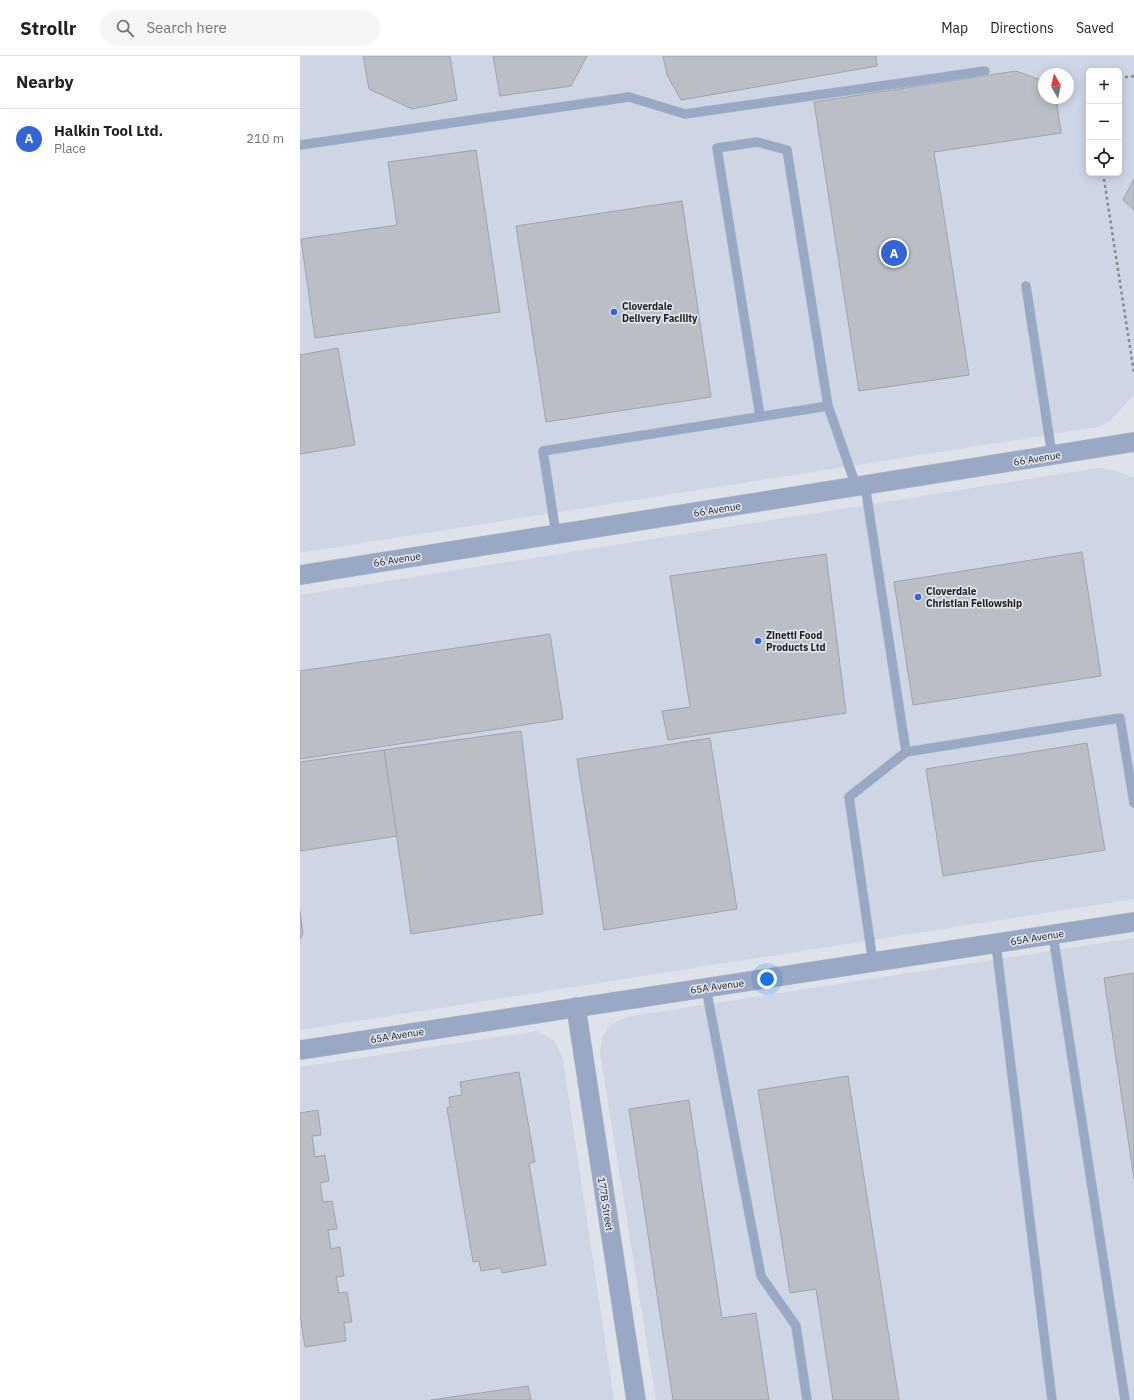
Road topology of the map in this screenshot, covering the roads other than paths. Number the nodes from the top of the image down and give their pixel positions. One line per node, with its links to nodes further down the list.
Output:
1 (985, 71): 2 (lane)
2 (300, 145)
3 (1026, 286): 7 (lane)
4 (828, 406): 5 (lane); 5 (lane); 8 (lane)
5 (760, 416): 9 (lane)
6 (1134, 442): 7 (street, 66 Avenue)
7 (1052, 455): 8 (street, 66 Avenue)
8 (860, 486): 9 (street, 66 Avenue); 11 (lane)
9 (556, 534): 10 (street, 66 Avenue)
10 (300, 575)
11 (906, 752): 12 (lane); 16 (lane)
12 (1134, 803)
13 (1134, 922): 14 (street, 65A Avenue)
14 (1053, 935): 15 (street, 65A Avenue); 23 (lane)
15 (996, 944): 16 (street, 65A Avenue); 22 (lane)
16 (873, 963): 17 (street, 65A Avenue)
17 (706, 988): 18 (street, 65A Avenue); 21 (lane)
18 (576, 1007): 19 (street, 65A Avenue); 20 (street, 177B Street)
19 (300, 1050)
20 (636, 1400)
21 (807, 1400)
22 (1052, 1400)
23 (1125, 1400)

